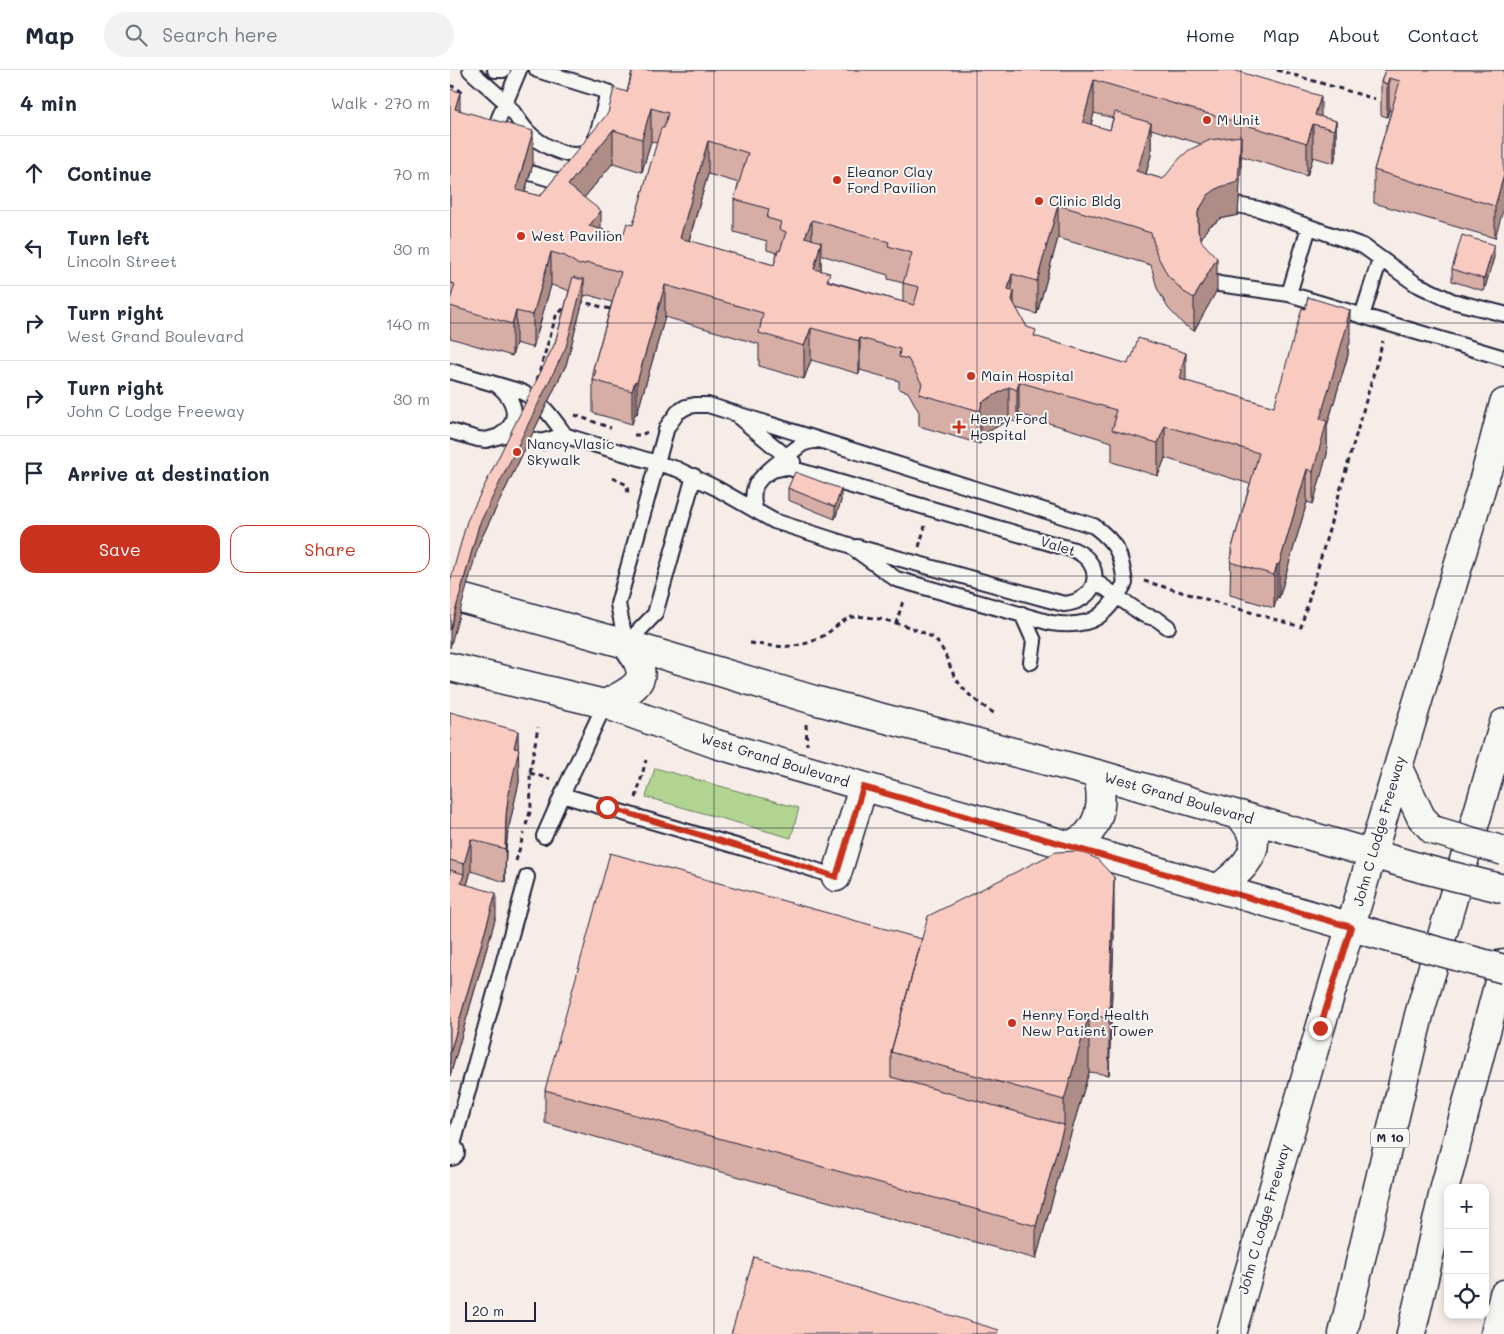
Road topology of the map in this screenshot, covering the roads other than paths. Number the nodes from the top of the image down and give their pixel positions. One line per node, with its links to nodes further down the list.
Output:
1 (470, 70): 6 (lane)
2 (495, 70): 3 (lane)
3 (503, 70)
4 (519, 70): 6 (lane)
5 (537, 70): 7 (lane)
6 (505, 102): 7 (lane); 9 (lane)
7 (594, 142): 8 (lane)
8 (587, 165)
9 (578, 178)
10 (1212, 213): 11 (lane)
11 (1309, 227): 12 (lane); 14 (lane)
12 (1380, 259): 15 (lane); 16 (lane)
13 (1191, 265): 14 (lane)
14 (1289, 294): 16 (lane)
15 (1504, 314)
16 (1362, 316): 17 (lane)
17 (1504, 358)
18 (450, 371): 19 (lane)
19 (494, 383): 23 (lane); 24 (lane)
20 (1504, 403): 29 (main road)
21 (733, 412): 26 (lane); 27 (lane); 28 (lane)
22 (450, 431): 24 (lane)
23 (565, 435): 24 (lane); 28 (lane)
24 (498, 437)
25 (1504, 437): 29 (main road)
26 (821, 440): 27 (lane); 37 (lane)
27 (786, 457): 30 (lane); 32 (lane)
28 (658, 463): 31 (lane); 40 (lane)
29 (1486, 472): 45 (main road, John C Lodge Freeway)
30 (807, 473): 32 (lane, Valet); 35 (lane, Valet)
31 (694, 476): 33 (lane); 40 (lane)
32 (763, 476): 33 (lane)
33 (756, 511): 34 (lane)
34 (849, 544): 35 (lane); 38 (lane)
35 (1095, 581): 37 (lane)
36 (450, 595): 40 (main road, West Grand Boulevard)
37 (1118, 596): 38 (lane); 39 (lane)
38 (1022, 614): 41 (lane)
39 (1168, 627)
40 (626, 644): 43 (main road); 46 (main road, West Grand Boulevard)
41 (1031, 662)
42 (450, 667): 43 (main road, West Grand Boulevard)
43 (605, 704): 47 (main road, West Grand Boulevard); 48 (lane)
44 (1504, 724): 64 (main road, M 10)
45 (1398, 768): 52 (main road, bridge); 53 (main road, John C Lodge Freeway)
46 (1097, 774): 49 (main road, West Grand Boulevard); 51 (main road)
47 (863, 787): 51 (main road, West Grand Boulevard); 55 (main road)
48 (562, 795): 50 (lane); 55 (lane)
49 (1240, 815): 53 (main road, West Grand Boulevard); 56 (main road)
50 (544, 836)
51 (1070, 846): 56 (main road, West Grand Boulevard)
52 (1504, 851)
53 (1373, 853): 57 (main road, West Grand Boulevard, bridge); 58 (main road, John C Lodge Freeway)
54 (526, 877): 61 (lane)
55 (836, 877)
56 (1219, 888): 58 (main road, West Grand Boulevard)
57 (1504, 889)
58 (1351, 927): 60 (main road, West Grand Boulevard, bridge); 63 (main road, John C Lodge Freeway)
59 (1504, 963): 65 (main road)
60 (1504, 969)
61 (450, 1152)
62 (1504, 1294): 66 (main road)
63 (1231, 1334)
64 (1343, 1334)
65 (1411, 1334)
66 (1495, 1334)

